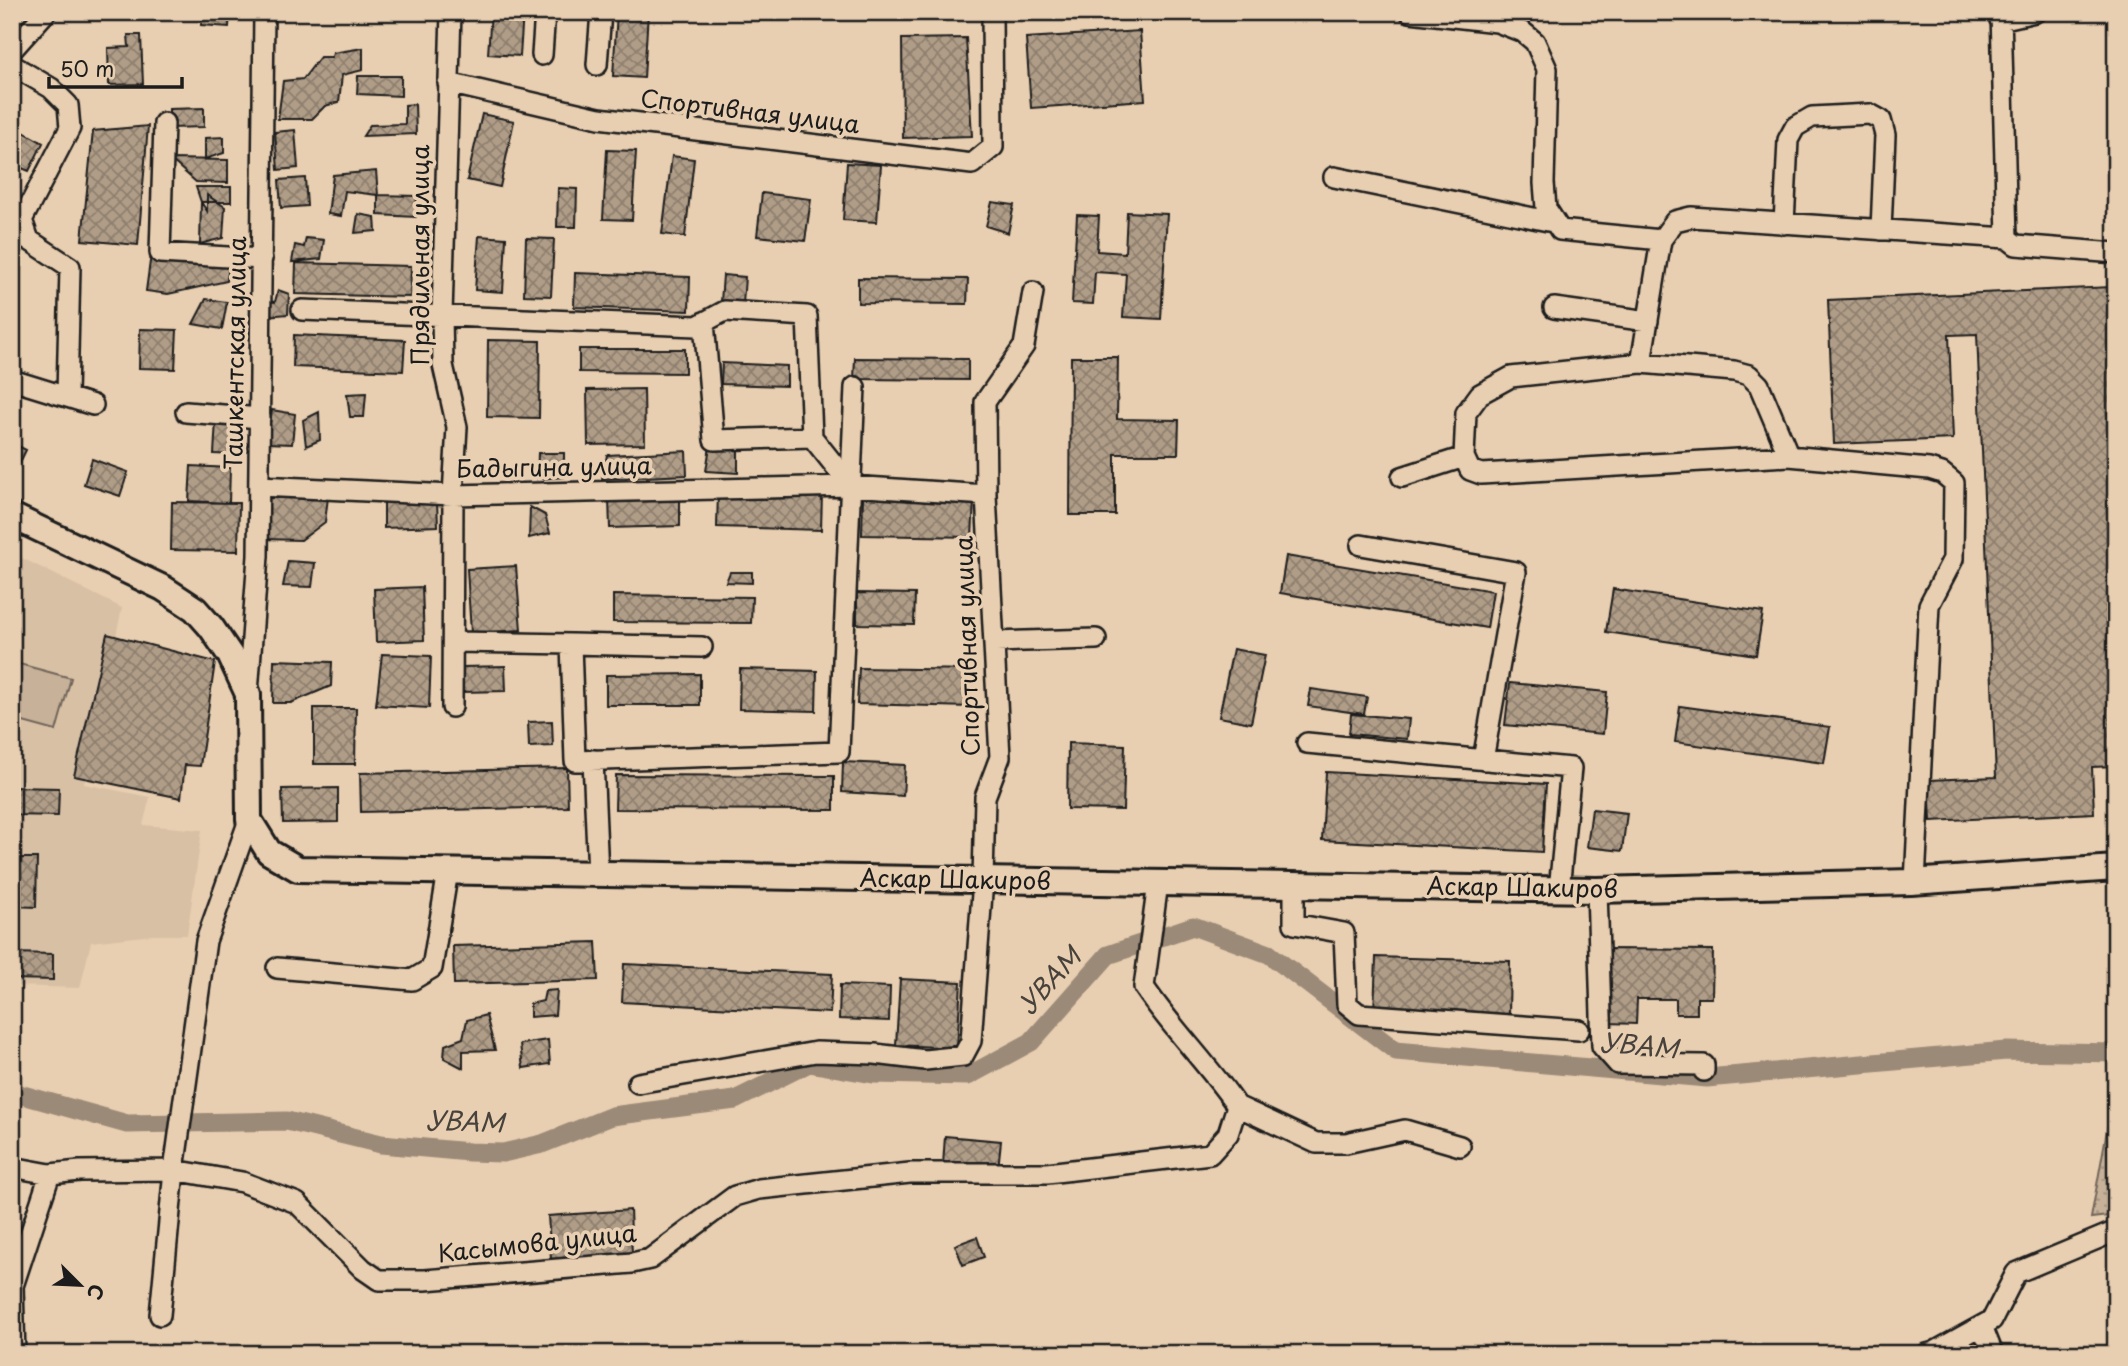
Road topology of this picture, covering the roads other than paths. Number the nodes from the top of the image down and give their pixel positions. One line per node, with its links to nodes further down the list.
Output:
1 (46, 12): 10 (street)
2 (264, 12): 23 (street, Ташкентская улица)
3 (451, 12): 14 (street, Прядильная улица)
4 (545, 12): 11 (street)
5 (601, 12): 13 (street)
6 (992, 12): 14 (street, Спортивная улица)
7 (1409, 12): 17 (street)
8 (2035, 12): 9 (street)
9 (2001, 16): 20 (street)
10 (12, 50)
11 (542, 55)
12 (12, 65): 33 (street)
13 (597, 65)
14 (448, 83): 27 (street, Прядильная улица)
15 (164, 123): 23 (street)
16 (1334, 177): 17 (street)
17 (1553, 222): 21 (street)
18 (1784, 224): 19 (street); 19 (street); 21 (street)
19 (1881, 230): 20 (street)
20 (2007, 238): 22 (street)
21 (1661, 240): 28 (street)
22 (2116, 253)
23 (262, 259): 36 (street, Ташкентская улица)
24 (1034, 292): 44 (street, Спортивная улица)
25 (1554, 308): 28 (street)
26 (302, 310): 27 (street)
27 (442, 315): 29 (street); 43 (street, Прядильная улица)
28 (1648, 321): 30 (street)
29 (704, 322): 37 (street); 37 (street)
30 (1641, 363): 38 (street); 39 (street)
31 (12, 380): 33 (street)
32 (855, 387): 42 (street)
33 (67, 396): 34 (street)
34 (93, 405)
35 (186, 411): 36 (street)
36 (260, 418): 41 (street, Ташкентская улица)
37 (813, 438): 42 (street)
38 (1789, 456): 39 (street); 62 (street)
39 (1464, 457): 40 (street)
40 (1402, 477)
41 (259, 486): 43 (street, Бадыгина улица); 52 (street, Ташкентская улица)
42 (851, 486): 43 (street, Бадыгина улица); 44 (street, Бадыгина улица); 56 (street)
43 (453, 495): 48 (street, Прядильная улица)
44 (986, 495): 49 (street, Спортивная улица)
45 (12, 516): 52 (main road)
46 (1361, 545): 55 (street)
47 (1096, 639): 49 (street)
48 (453, 642): 50 (street); 53 (street, Прядильная улица)
49 (995, 642): 61 (street, Спортивная улица)
50 (571, 644): 51 (street); 56 (street)
51 (702, 648)
52 (248, 694): 57 (main road)
53 (452, 707)
54 (1307, 743): 55 (street)
55 (1483, 760): 65 (street)
56 (593, 761): 60 (street)
57 (249, 820): 59 (main road, Аскар Шакиров); 73 (street)
58 (2116, 867): 62 (main road, Аскар Шакиров)
59 (448, 871): 60 (main road, Аскар Шакиров); 67 (street)
60 (597, 874): 61 (main road, Аскар Шакиров)
61 (983, 880): 63 (main road, Аскар Шакиров); 70 (street, Спортивная улица)
62 (1915, 882): 66 (main road, Аскар Шакиров)
63 (1158, 883): 64 (main road, Аскар Шакиров); 71 (street)
64 (1294, 885): 65 (main road, Аскар Шакиров); 68 (street)
65 (1559, 890): 66 (main road, Аскар Шакиров)
66 (1597, 890): 69 (street)
67 (277, 968)
68 (1579, 1030)
69 (1704, 1071)
70 (638, 1083)
71 (1237, 1107): 72 (street); 73 (street, Касымова улица)
72 (1460, 1146)
73 (175, 1163): 75 (street, Касымова улица); 77 (street)
74 (12, 1167): 75 (street, Касымова улица)
75 (50, 1174): 79 (street)
76 (2116, 1231): 78 (street)
77 (160, 1315)
78 (1982, 1326): 80 (street); 81 (street)
79 (15, 1354)
80 (1927, 1354)
81 (1993, 1354)

